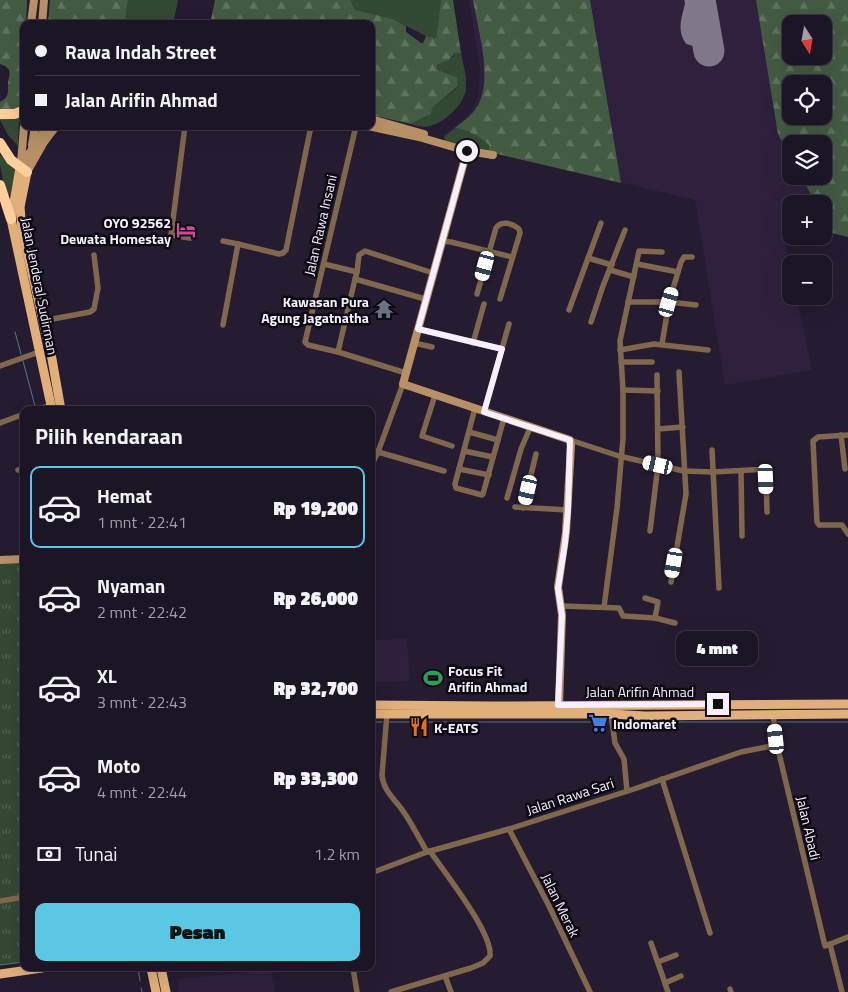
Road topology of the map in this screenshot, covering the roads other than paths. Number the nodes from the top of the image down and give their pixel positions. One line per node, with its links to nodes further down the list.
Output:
1 (34, 0): 3 (street)
2 (44, 0): 4 (street)
3 (32, 13): 4 (street); 5 (street)
4 (42, 13): 6 (street)
5 (31, 20)
6 (42, 20)
7 (20, 112): 8 (highway)
8 (0, 114)
9 (375, 120): 19 (street)
10 (375, 128): 19 (street)
11 (24, 130): 23 (street)
12 (34, 130): 20 (street)
13 (44, 130): 20 (street)
14 (53, 130): 23 (street)
15 (184, 130): 28 (street)
16 (310, 130): 31 (street)
17 (355, 130): 38 (street, Jalan Rawa Insani)
18 (0, 143): 23 (highway)
19 (438, 143): 21 (street)
20 (32, 146): 23 (street)
21 (467, 151): 22 (street); 30 (street)
22 (493, 155)
23 (23, 170): 25 (main road, Jalan Jenderal Sudirman); 54 (main road, Jalan Jenderal Sudirman)
24 (0, 185): 25 (highway)
25 (11, 219): 66 (main road, Jalan Jenderal Sudirman)
26 (601, 222): 37 (street)
27 (625, 230): 40 (street)
28 (190, 238)
29 (223, 241): 31 (street)
30 (441, 242): 32 (street); 43 (street)
31 (238, 244): 57 (street)
32 (489, 252): 35 (street); 35 (street); 46 (street)
33 (662, 252): 39 (street)
34 (94, 255): 54 (street)
35 (512, 256): 48 (street)
36 (692, 257): 42 (street)
37 (588, 258): 40 (street); 53 (street)
38 (324, 264): 41 (street); 67 (street, Jalan Rawa Insani)
39 (636, 264): 42 (street); 44 (street)
40 (611, 268): 44 (street); 55 (street)
41 (357, 272): 43 (street); 45 (street)
42 (678, 272): 50 (street)
43 (433, 273): 47 (street)
44 (634, 277): 49 (street)
45 (356, 279): 47 (street); 67 (street)
46 (477, 294)
47 (426, 299): 58 (street)
48 (500, 299)
49 (628, 302): 50 (street); 64 (street)
50 (669, 302): 52 (street); 61 (street)
51 (484, 304): 59 (street)
52 (696, 306)
53 (569, 310)
54 (42, 320): 68 (main road, Jalan Jenderal Sudirman)
55 (591, 322)
56 (509, 324): 63 (street)
57 (223, 325)
58 (418, 329): 59 (street); 60 (street)
59 (474, 343): 63 (street)
60 (414, 344): 62 (street); 74 (street)
61 (662, 344): 64 (street); 65 (street)
62 (432, 347)
63 (502, 349): 83 (street)
64 (620, 350): 70 (street)
65 (708, 350)
66 (39, 352): 69 (main road, Jalan Jenderal Sudirman); 72 (street)
67 (338, 352): 74 (street, Jalan Rawa Insani)
68 (52, 359): 69 (main road); 81 (main road, Jalan Jenderal Sudirman)
69 (41, 361): 80 (main road, Jalan Jenderal Sudirman)
70 (621, 362): 71 (street); 77 (street)
71 (652, 362)
72 (0, 366)
73 (679, 372): 87 (street)
74 (406, 373): 76 (street)
75 (657, 375): 78 (street)
76 (403, 384): 79 (street); 97 (street)
77 (623, 390): 78 (street); 100 (street)
78 (658, 391): 89 (street)
79 (435, 395): 82 (street); 94 (street)
80 (52, 406)
81 (61, 406)
82 (475, 408): 83 (street); 90 (street)
83 (484, 412): 85 (street)
84 (20, 416): 86 (street)
85 (504, 418): 88 (street); 92 (street)
86 (0, 423)
87 (683, 427): 89 (street); 106 (street)
88 (530, 428): 93 (street); 110 (street)
89 (658, 428): 102 (street)
90 (469, 432): 92 (street); 96 (street)
91 (845, 435): 104 (street); 116 (street)
92 (498, 440): 99 (street)
93 (570, 440): 100 (street); 113 (street)
94 (452, 446)
95 (712, 450): 108 (street)
96 (464, 451): 99 (street); 103 (street)
97 (378, 452): 101 (street); 105 (street)
98 (536, 454): 112 (street)
99 (493, 457): 109 (street)
100 (622, 457): 102 (street); 124 (street)
101 (375, 458)
102 (658, 465): 106 (street); 115 (street)
103 (459, 469): 109 (street); 109 (street)
104 (845, 469)
105 (444, 471)
106 (684, 471): 108 (street); 120 (street)
107 (741, 471): 108 (street); 114 (street); 117 (street)
108 (713, 472): 121 (street)
109 (489, 475)
110 (507, 498)
111 (515, 507): 112 (street)
112 (523, 508): 113 (street)
113 (568, 510): 123 (street)
114 (767, 512)
115 (650, 532)
116 (848, 534)
117 (742, 536)
118 (20, 559): 119 (street)
119 (0, 560)
120 (671, 582)
121 (719, 588)
122 (645, 598): 125 (street)
123 (562, 606): 124 (street); 127 (street)
124 (604, 607): 125 (street)
125 (655, 618): 126 (street)
126 (675, 623)
127 (559, 703): 128 (main road, Jalan Arifin Ahmad); 131 (main road, Jalan Arifin Ahmad)
128 (816, 704): 129 (main road, Jalan Arifin Ahmad); 136 (main road)
129 (848, 704)
130 (375, 705): 131 (main road, Jalan Arifin Ahmad)
131 (458, 710): 133 (main road, Jalan Arifin Ahmad); 134 (main road, Jalan Arifin Ahmad)
132 (375, 714): 133 (main road, Jalan Arifin Ahmad)
133 (387, 714): 142 (street)
134 (611, 714): 135 (main road, Jalan Arifin Ahmad); 140 (street)
135 (773, 714): 136 (main road, Jalan Arifin Ahmad); 138 (street, Jalan Abadi)
136 (814, 714): 137 (main road, Jalan Arifin Ahmad)
137 (848, 714)
138 (777, 745): 139 (street, Jalan Rawa Sari); 149 (street, Jalan Abadi)
139 (662, 780): 140 (street, Jalan Rawa Sari); 146 (street)
140 (628, 791): 141 (street, Jalan Rawa Sari)
141 (509, 829): 142 (street, Jalan Rawa Sari); 166 (street, Jalan Merak)
142 (428, 851): 143 (street, Jalan Rawa Sari); 157 (street)
143 (375, 871)
144 (20, 898): 145 (street)
145 (0, 901)
146 (710, 933)
147 (848, 937): 149 (street)
148 (651, 943): 151 (street)
149 (827, 945): 168 (street, Jalan Abadi)
150 (676, 956): 151 (street)
151 (658, 962): 159 (street)
152 (21, 971): 156 (main road)
153 (152, 971): 161 (main road)
154 (162, 971): 162 (main road)
155 (354, 971): 163 (street)
156 (0, 974)
157 (445, 976): 160 (street); 165 (street)
158 (681, 976): 159 (street)
159 (665, 983): 167 (street)
160 (414, 989): 164 (street)
161 (156, 992)
162 (166, 992)
163 (357, 992)
164 (391, 992)
165 (451, 992)
166 (590, 992)
167 (668, 992)
168 (842, 992)

